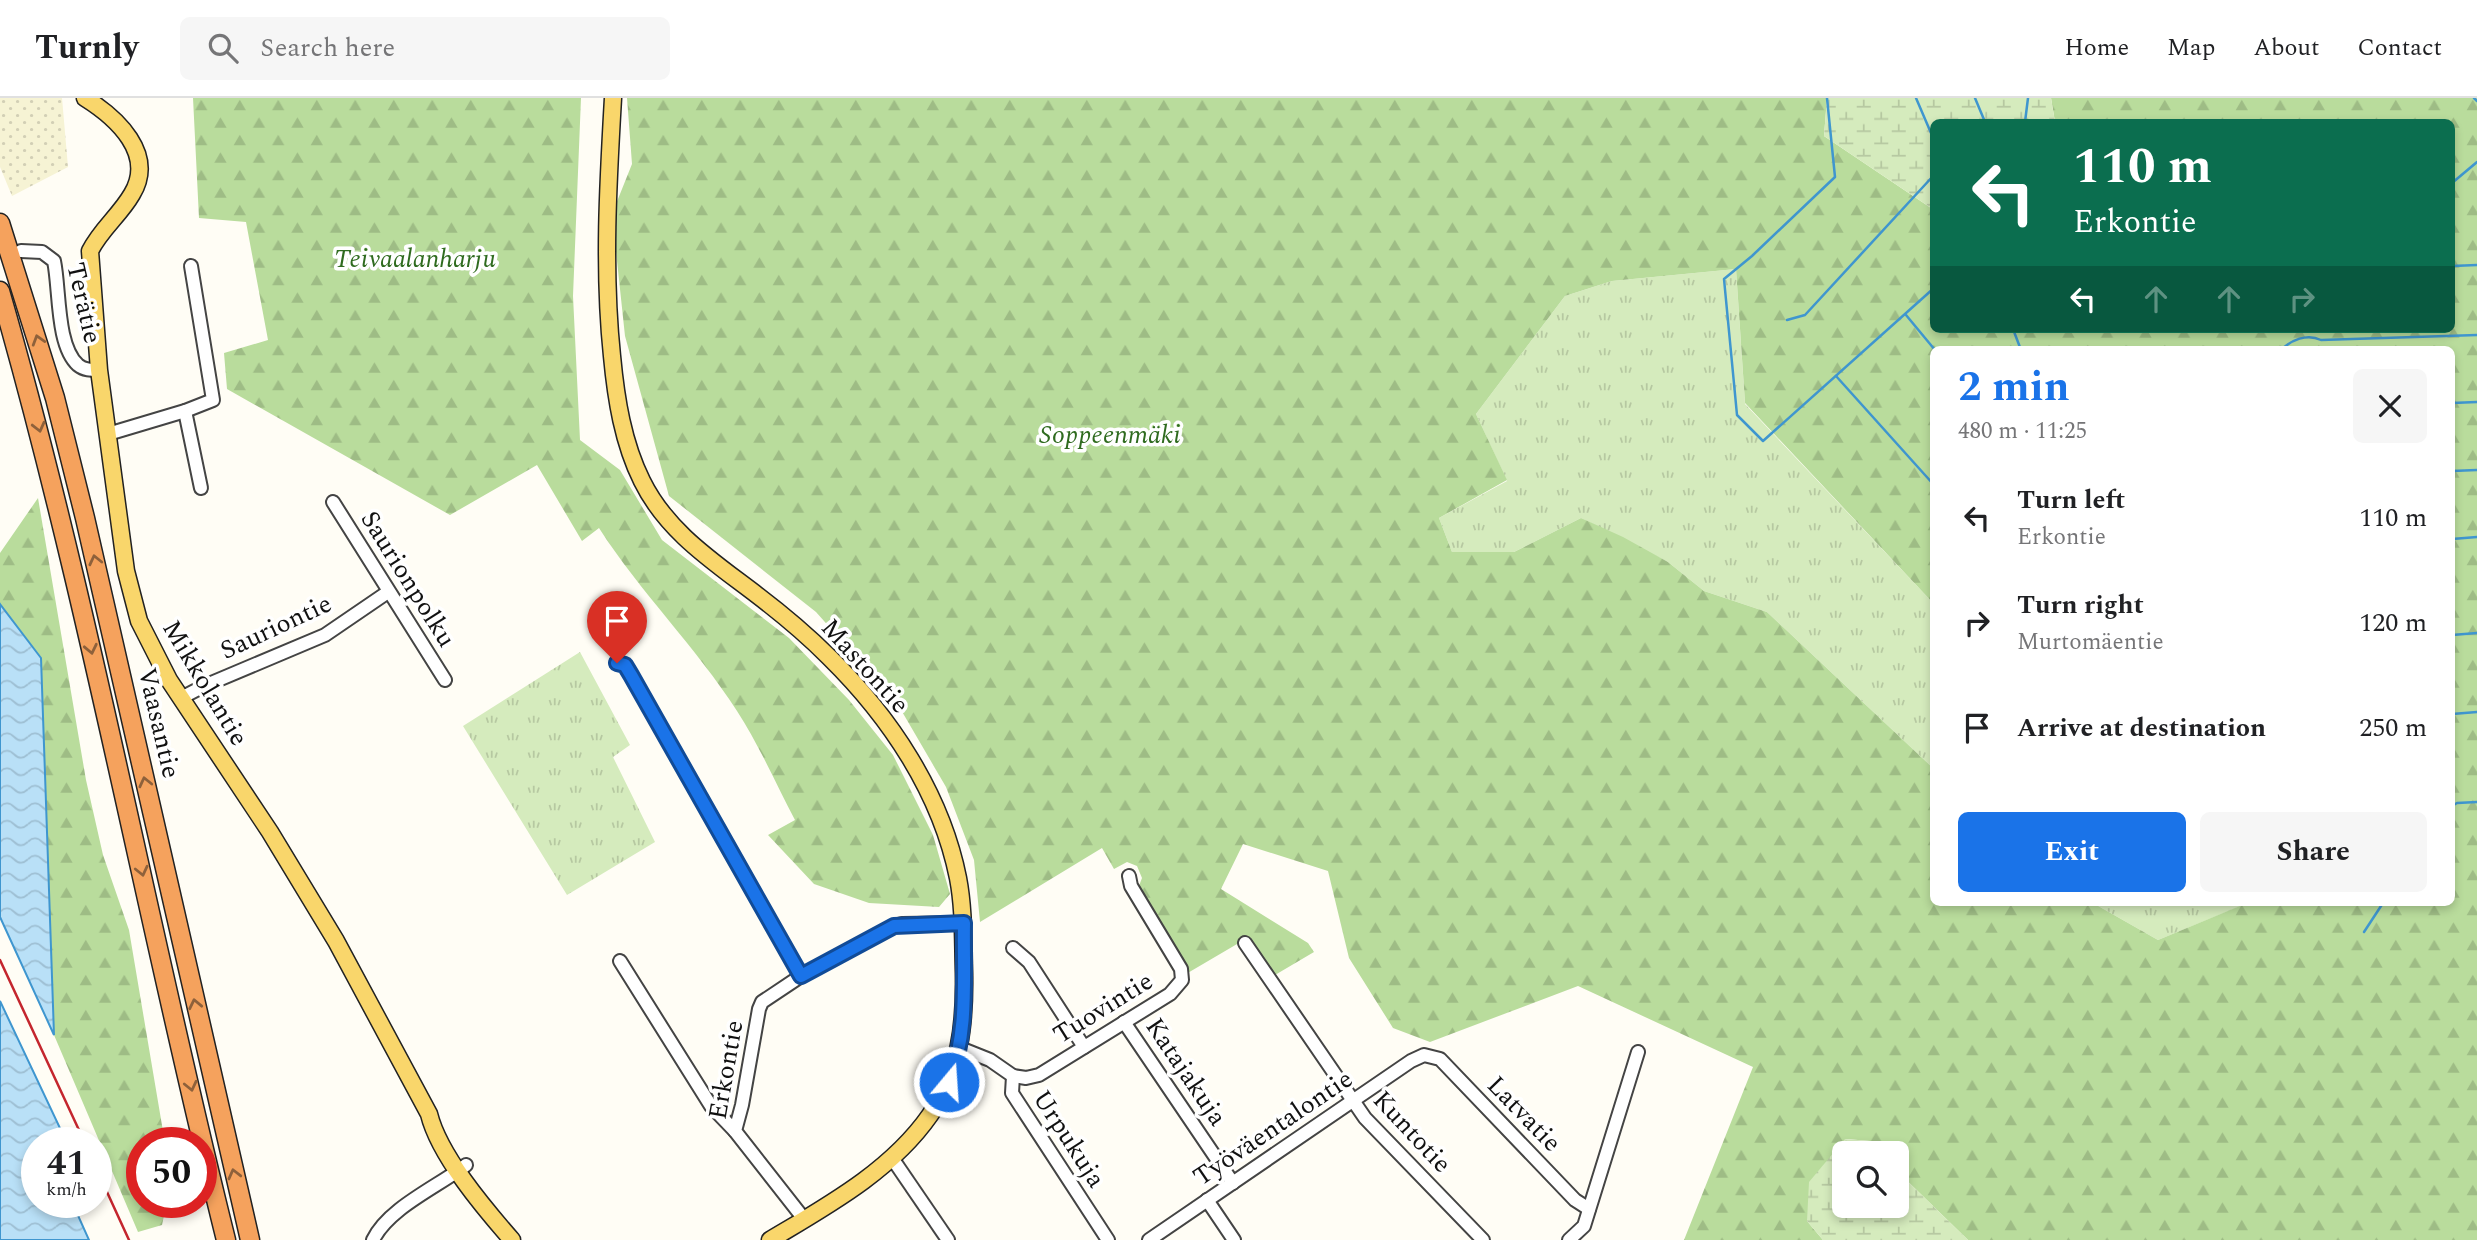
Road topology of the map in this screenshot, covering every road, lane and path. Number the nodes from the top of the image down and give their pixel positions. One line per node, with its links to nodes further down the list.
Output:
1 (85, 98): 7 (main road, Mikkolantie)
2 (613, 98): 17 (main road, Mastontie)
3 (0, 223): 37 (highway, Vaasantie, one-way to 3)
4 (22, 251): 7 (street, Terätie)
5 (191, 266): 8 (street)
6 (0, 291): 36 (highway, Vaasantie, one-way to 36)
7 (99, 370): 9 (main road, Mikkolantie)
8 (185, 411): 9 (street); 10 (street)
9 (108, 434): 15 (main road, Mikkolantie)
10 (201, 488)
11 (333, 502): 12 (street, Saurionpolku)
12 (388, 592): 14 (street, Saurionpolku); 15 (street, Sauriontie)
13 (617, 663): 21 (street)
14 (445, 680)
15 (181, 698): 31 (main road, Mikkolantie)
16 (1129, 876): 22 (street, Tuovintie)
17 (964, 923): 21 (street, Erkontie); 24 (main road, Mastontie)
18 (1245, 943): 28 (street, Kuntotie)
19 (1013, 948): 23 (street)
20 (620, 961): 29 (street)
21 (801, 976): 29 (street, Erkontie)
22 (1124, 1022): 23 (street, Tuovintie); 32 (street, Katajakuja)
23 (1084, 1047): 27 (street, Tuovintie)
24 (960, 1048): 27 (street, Urpukuja); 30 (main road, Mastontie)
25 (1638, 1052): 34 (street)
26 (1424, 1055): 28 (street, Työväentalontie); 34 (street, Latvatie)
27 (1013, 1076): 43 (street, Urpukuja)
28 (1353, 1101): 32 (street, Työväentalontie); 46 (street, Kuntotie)
29 (735, 1131): 35 (street, Erkontie)
30 (892, 1158): 35 (main road, Mastontie); 42 (street)
31 (463, 1168): 38 (street); 39 (main road, Mikkolantie); 40 (main road, Mikkolantie)
32 (1233, 1183): 33 (street, Työväentalontie)
33 (1207, 1200): 44 (street, Työväentalontie); 45 (street)
34 (1589, 1209): 47 (street)
35 (804, 1219): 41 (main road, Mastontie)
36 (226, 1240)
37 (250, 1240)
38 (373, 1240)
39 (512, 1240)
40 (524, 1240)
41 (770, 1240)
42 (948, 1240)
43 (1108, 1240)
44 (1149, 1240)
45 (1234, 1240)
46 (1483, 1240)
47 (1569, 1240)

